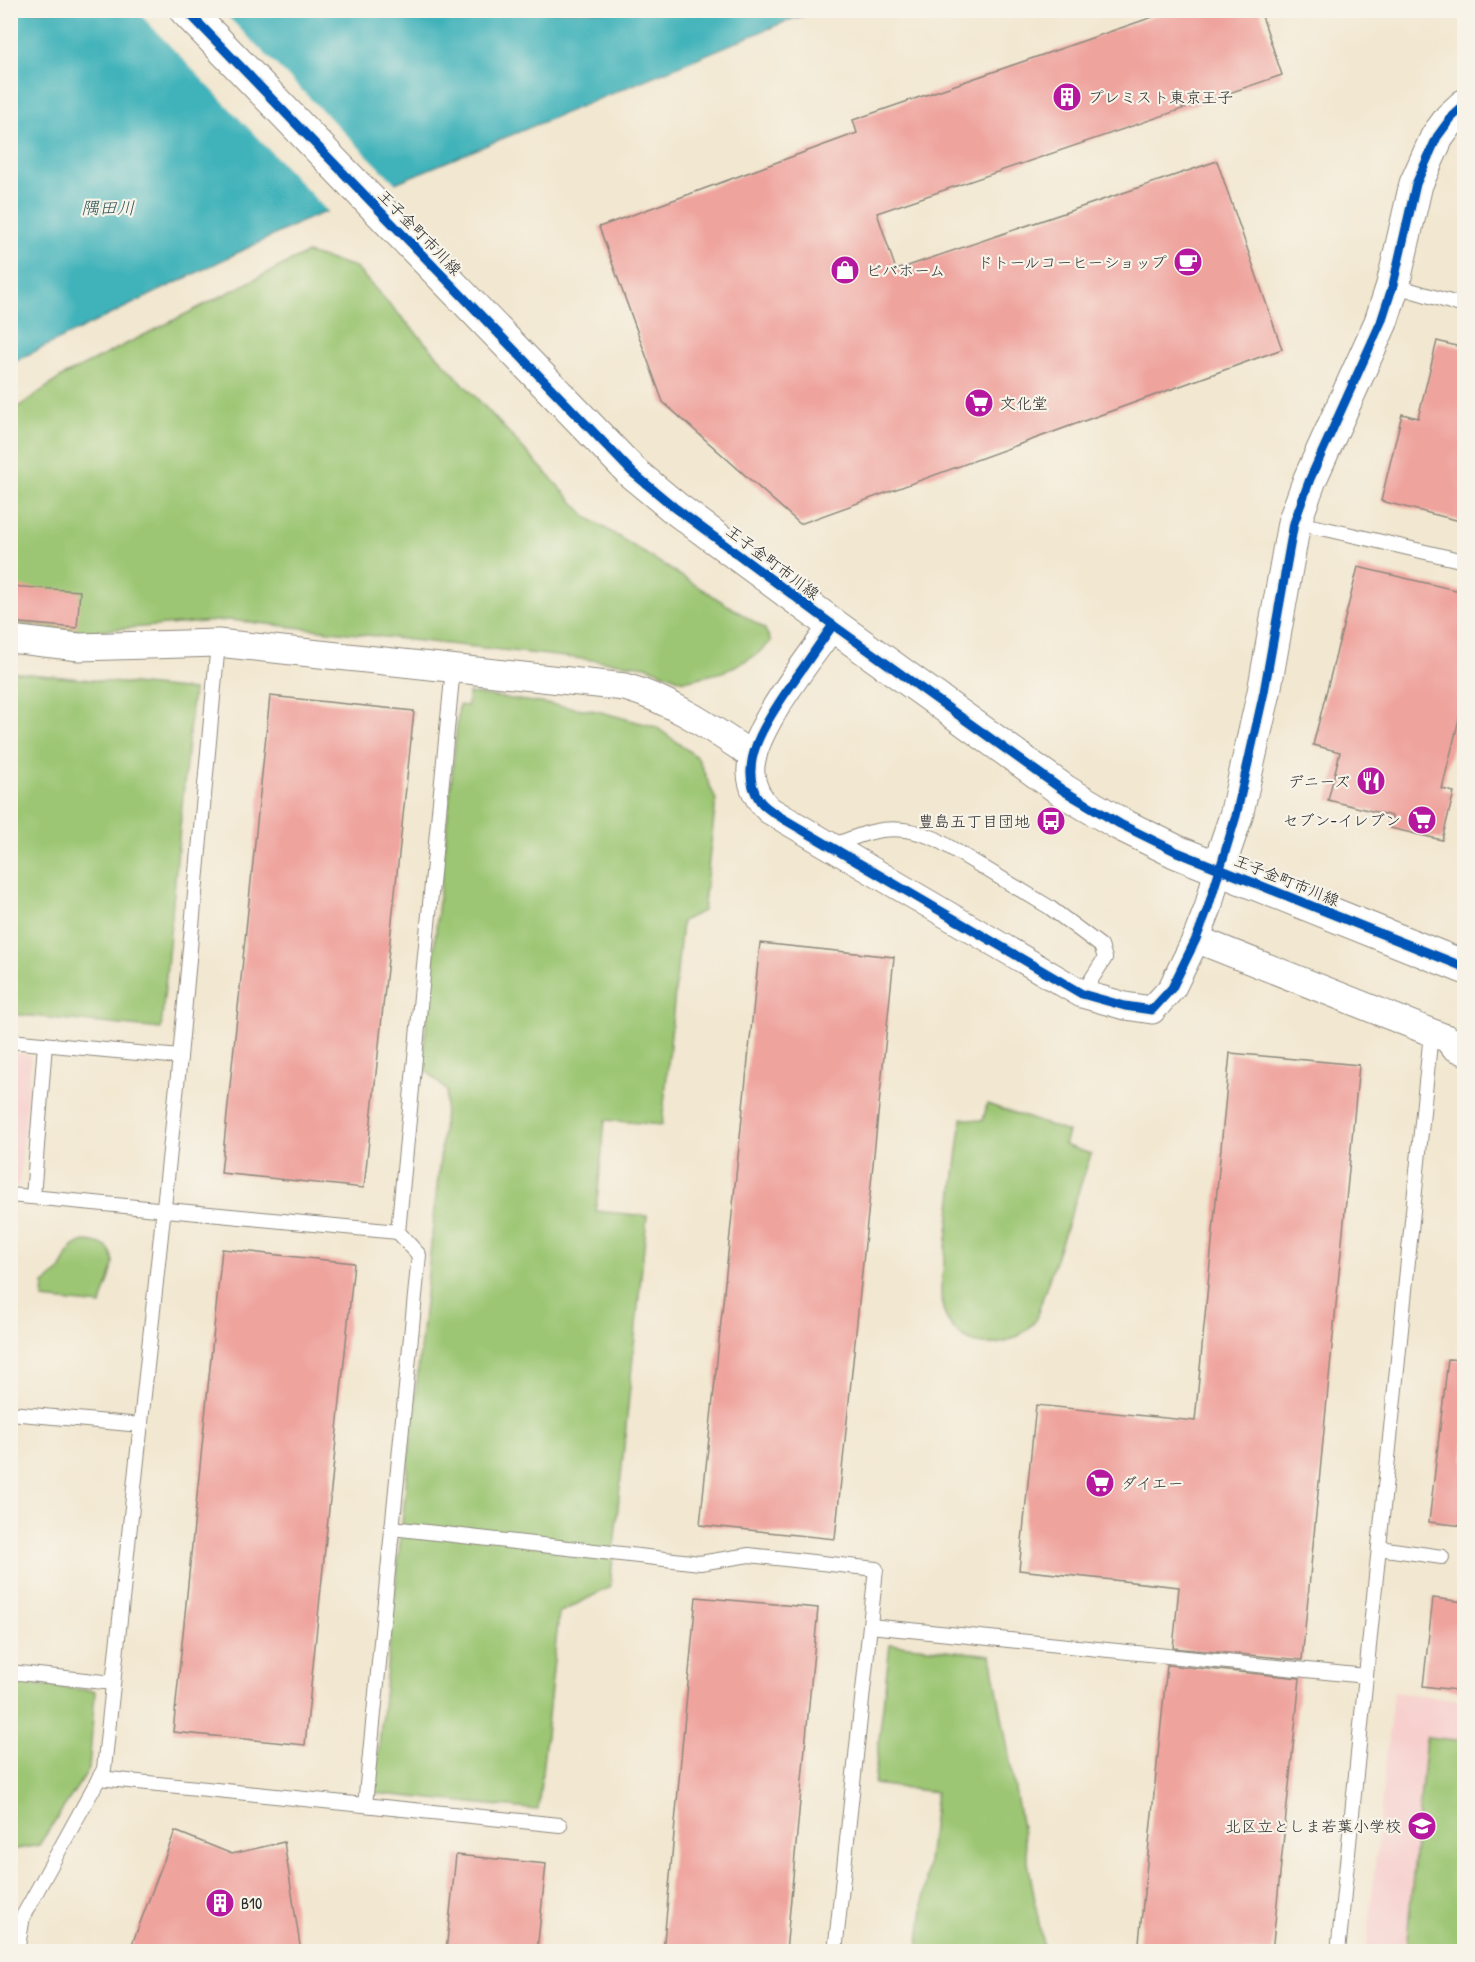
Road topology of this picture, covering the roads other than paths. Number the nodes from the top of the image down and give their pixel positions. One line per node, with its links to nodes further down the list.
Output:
1 (186, 10): 7 (main road, 王子金町市川線)
2 (1464, 106): 3 (main road)
3 (1393, 285): 4 (lane); 5 (main road)
4 (1464, 306)
5 (1294, 523): 6 (lane); 13 (main road)
6 (1464, 561)
7 (833, 625): 11 (street); 13 (main road, 王子金町市川線)
8 (10, 639): 9 (street)
9 (218, 643): 10 (street); 21 (lane)
10 (453, 668): 11 (street); 25 (lane)
11 (753, 756): 12 (street)
12 (832, 846): 16 (street); 16 (lane)
13 (1218, 869): 14 (street); 15 (main road, 王子金町市川線)
14 (1196, 939): 16 (street); 17 (street)
15 (1464, 967)
16 (1082, 994)
17 (1431, 1033): 20 (street); 29 (lane)
18 (10, 1041): 19 (lane)
19 (45, 1044): 21 (lane); 23 (lane)
20 (1464, 1051)
21 (180, 1057): 24 (lane)
22 (10, 1195): 23 (lane)
23 (33, 1197): 24 (lane)
24 (164, 1208): 25 (lane); 27 (lane)
25 (398, 1232): 28 (lane)
26 (10, 1413): 27 (lane)
27 (141, 1425): 34 (lane)
28 (392, 1528): 31 (lane); 36 (lane)
29 (1379, 1548): 30 (lane); 33 (lane)
30 (1443, 1557)
31 (870, 1626): 33 (lane); 39 (lane)
32 (10, 1672): 34 (lane)
33 (1366, 1676): 40 (lane)
34 (113, 1683): 35 (lane)
35 (99, 1778): 36 (lane); 38 (lane)
36 (365, 1805): 37 (lane)
37 (560, 1825)
38 (17, 1952)
39 (835, 1952)
40 (1338, 1952)

